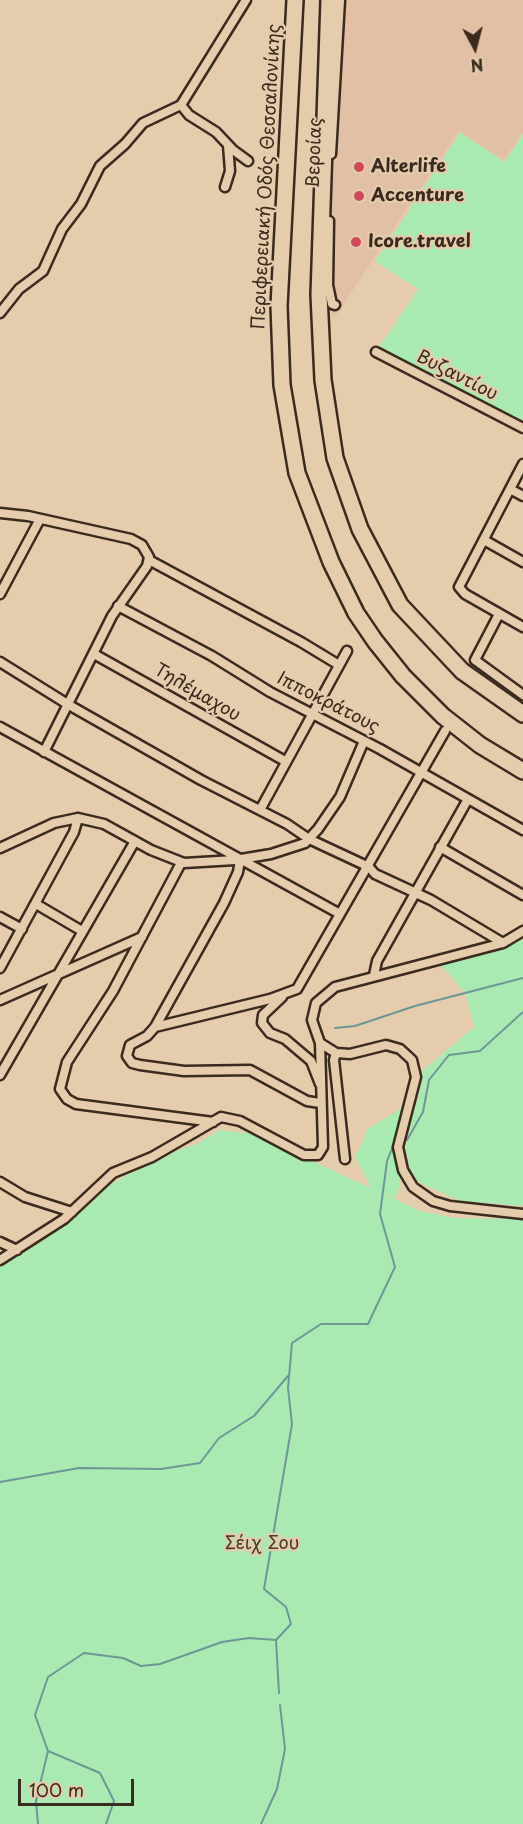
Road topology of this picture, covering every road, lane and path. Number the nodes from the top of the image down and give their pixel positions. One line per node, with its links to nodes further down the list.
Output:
1 (246, 0): 5 (street)
2 (295, 0): 38 (highway, Περιφερειακή Οδός Θεσσαλονίκης)
3 (329, 0): 32 (highway)
4 (340, 0): 9 (street, Βεροίας)
5 (181, 105): 6 (street); 10 (street)
6 (228, 144): 7 (street); 8 (street)
7 (248, 161)
8 (225, 187)
9 (335, 305)
10 (0, 313)
11 (376, 352): 12 (street, Βυζαντίου)
12 (523, 429)
13 (523, 464): 14 (street)
14 (510, 489): 15 (street); 18 (street)
15 (523, 496)
16 (0, 513): 17 (street)
17 (40, 519): 19 (street); 21 (street)
18 (484, 540): 20 (street); 23 (street)
19 (149, 560): 22 (street); 28 (street)
20 (523, 562)
21 (0, 594)
22 (118, 606): 26 (street); 31 (street, Ιπποκράτους)
23 (499, 614): 24 (street); 29 (street)
24 (523, 627)
25 (347, 651): 28 (street)
26 (94, 654): 30 (street); 37 (street, Τηλέμαχου)
27 (0, 662): 30 (street)
28 (339, 665): 31 (street)
29 (523, 695)
30 (69, 705): 36 (street); 41 (street)
31 (314, 713): 35 (street, Ιπποκράτους); 37 (street)
32 (523, 714)
33 (0, 727): 36 (street)
34 (445, 731): 39 (street)
35 (364, 741): 39 (street, Ιπποκράτους); 44 (street)
36 (44, 752): 48 (street)
37 (285, 761): 41 (street)
38 (523, 771)
39 (422, 773): 40 (street, Ιπποκράτους); 50 (street)
40 (468, 799): 43 (street, Ιπποκράτους); 46 (street)
41 (260, 810): 44 (street)
42 (78, 818): 45 (street); 47 (street); 53 (street)
43 (523, 830)
44 (309, 839): 48 (street); 50 (street)
45 (135, 841): 49 (street); 57 (street)
46 (441, 847): 51 (street); 52 (street)
47 (0, 848)
48 (240, 860): 49 (street); 54 (street); 66 (street)
49 (182, 863): 59 (street)
50 (369, 867): 51 (street); 54 (street)
51 (415, 893): 60 (street); 62 (street)
52 (523, 895)
53 (36, 904): 56 (street); 57 (street)
54 (340, 915): 64 (street)
55 (0, 917): 56 (street)
56 (22, 929): 61 (street)
57 (82, 931): 63 (street)
58 (521, 934): 60 (street)
59 (142, 937): 63 (street); 72 (street)
60 (503, 943): 62 (street)
61 (0, 968)
62 (374, 975): 67 (street)
63 (56, 976): 65 (street); 69 (street)
64 (284, 995): 66 (street); 70 (street)
65 (0, 1000)
66 (155, 1027): 71 (street)
67 (320, 1043): 68 (street); 70 (street)
68 (336, 1053): 73 (street); 76 (street)
69 (0, 1076)
70 (321, 1087): 71 (street)
71 (320, 1103): 72 (street)
72 (213, 1122): 75 (street)
73 (345, 1159)
74 (0, 1182): 75 (street)
75 (72, 1212): 78 (street)
76 (523, 1214)
77 (0, 1242): 78 (street)
78 (17, 1250): 79 (street)
79 (0, 1260)

